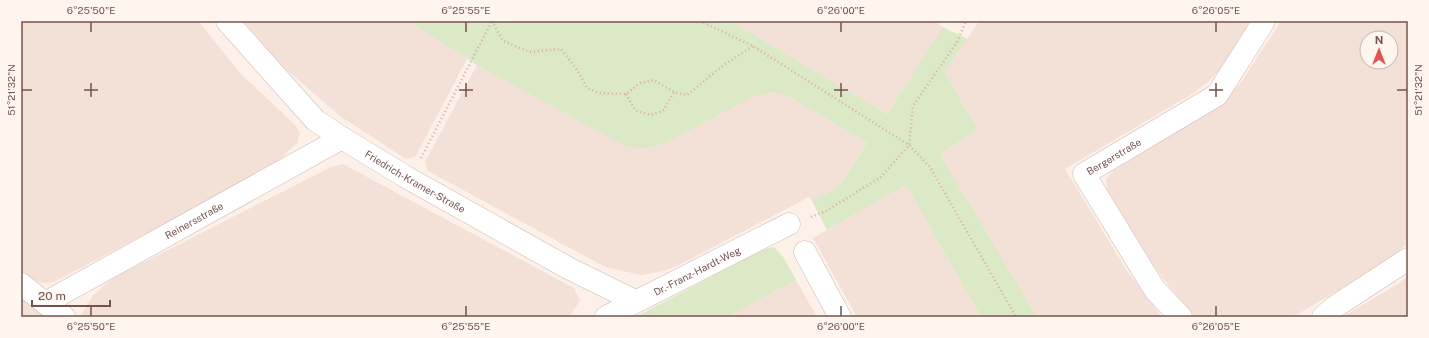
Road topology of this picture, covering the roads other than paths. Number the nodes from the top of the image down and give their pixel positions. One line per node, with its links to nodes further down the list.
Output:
1 (227, 21): 3 (street, Friedrich-Kramer-Straße)
2 (1264, 21): 13 (street, Bergerstraße)
3 (342, 138): 8 (street, Friedrich-Kramer-Straße); 9 (street, Reinersstraße)
4 (789, 224): 8 (street, Dr.-Franz-Hardt-Weg)
5 (805, 252): 12 (street)
6 (1408, 259): 14 (street)
7 (21, 284): 9 (street)
8 (635, 301): 11 (street, Dr.-Franz-Hardt-Weg)
9 (45, 303): 10 (street)
10 (64, 317)
11 (606, 317)
12 (840, 317)
13 (1181, 317)
14 (1323, 317)

